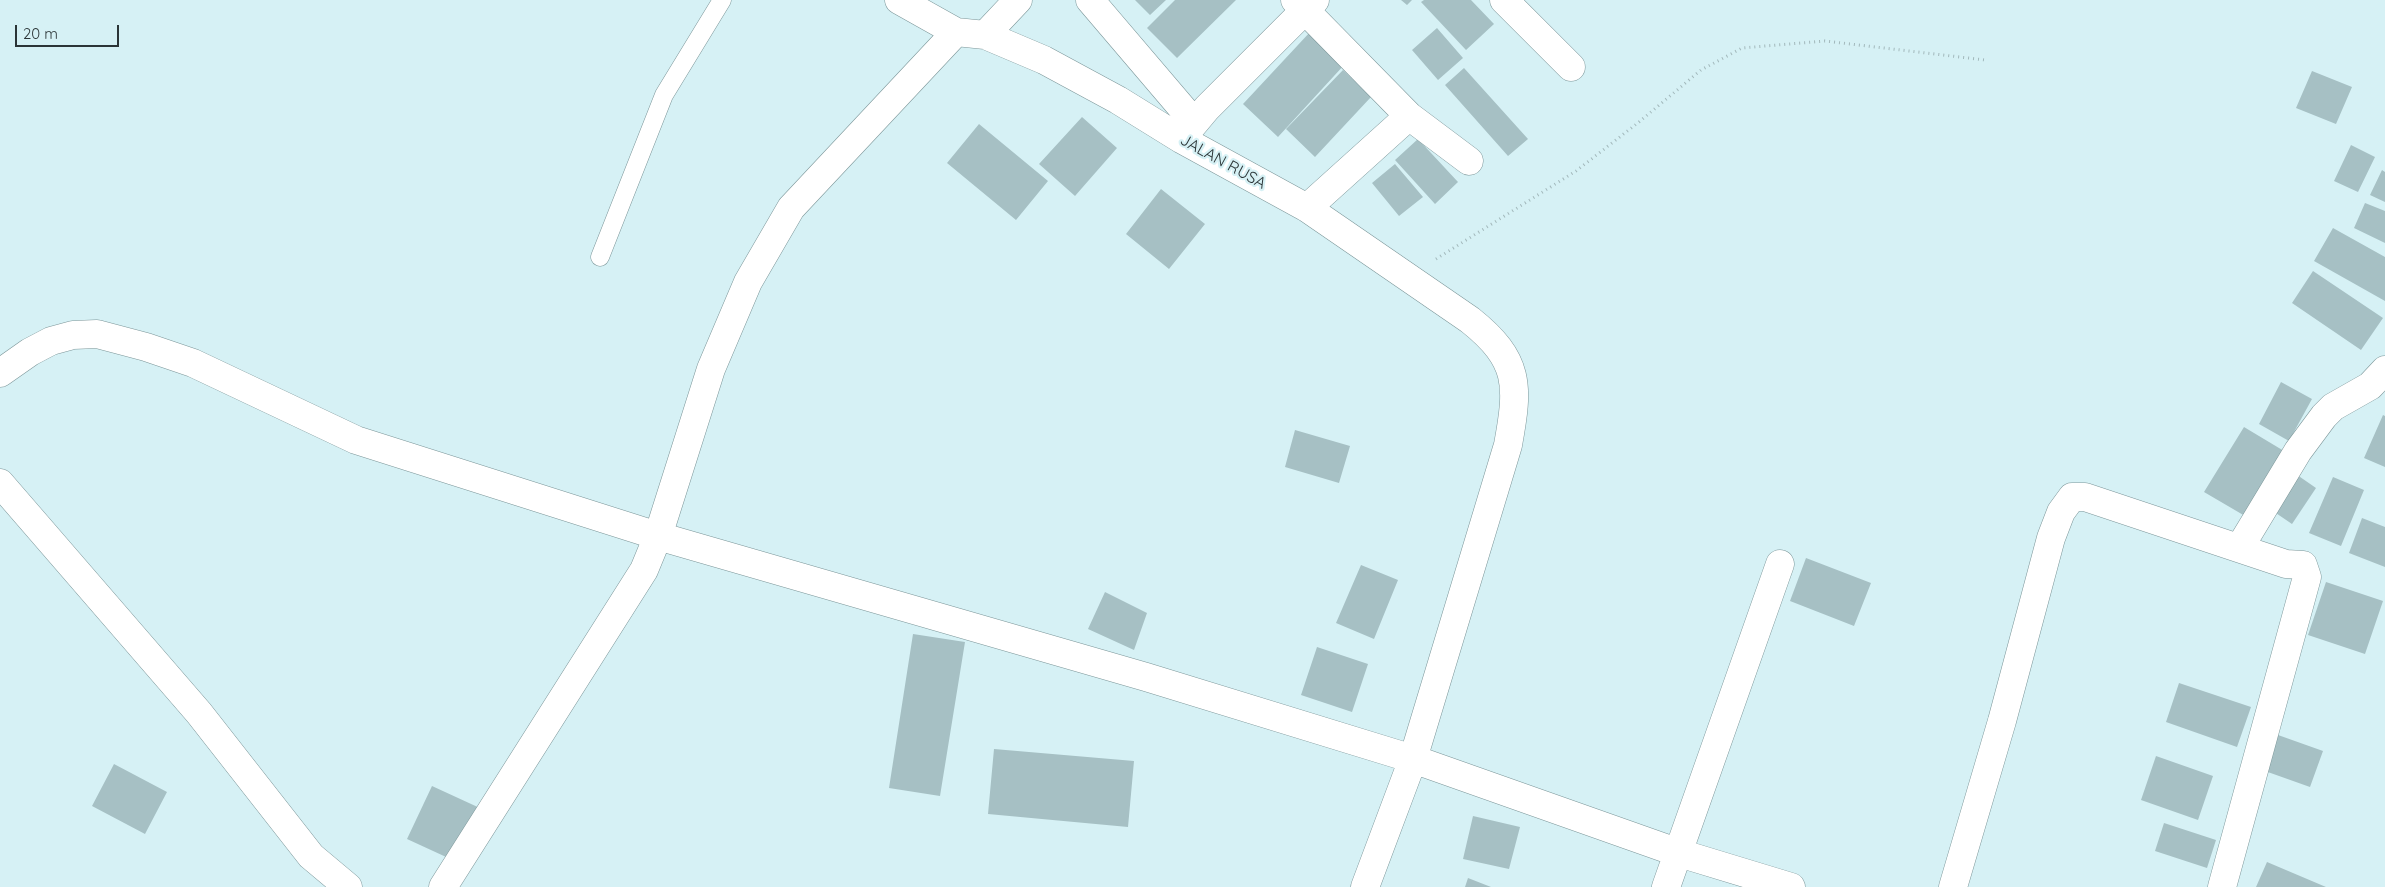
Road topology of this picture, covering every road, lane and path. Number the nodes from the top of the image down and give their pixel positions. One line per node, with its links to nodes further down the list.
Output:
1 (722, 0): 15 (lane)
2 (899, 0): 7 (street, JALAN RUSA)
3 (1018, 0): 8 (street)
4 (1090, 0): 12 (street)
5 (1504, 0): 10 (street)
6 (1305, 4): 11 (street); 12 (street)
7 (956, 32): 8 (street, JALAN RUSA); 20 (street)
8 (985, 35): 12 (street, JALAN RUSA)
9 (1985, 60): 16 (path)
10 (1571, 67)
11 (1408, 116): 13 (street); 14 (street)
12 (1188, 130): 14 (street, JALAN RUSA)
13 (1469, 161)
14 (1307, 208): 16 (street, JALAN RUSA)
15 (600, 257)
16 (1409, 276): 23 (street, JALAN RUSA)
17 (2385, 370): 21 (street)
18 (0, 373): 20 (street)
19 (0, 483): 25 (street)
20 (658, 536): 23 (street); 26 (street)
21 (2240, 547): 30 (street); 31 (street)
22 (1780, 564): 24 (street)
23 (1413, 759): 24 (street); 27 (street)
24 (1679, 853): 28 (street); 29 (street)
25 (348, 887)
26 (443, 887)
27 (1365, 887)
28 (1666, 887)
29 (1791, 887)
30 (1953, 887)
31 (2222, 887)

